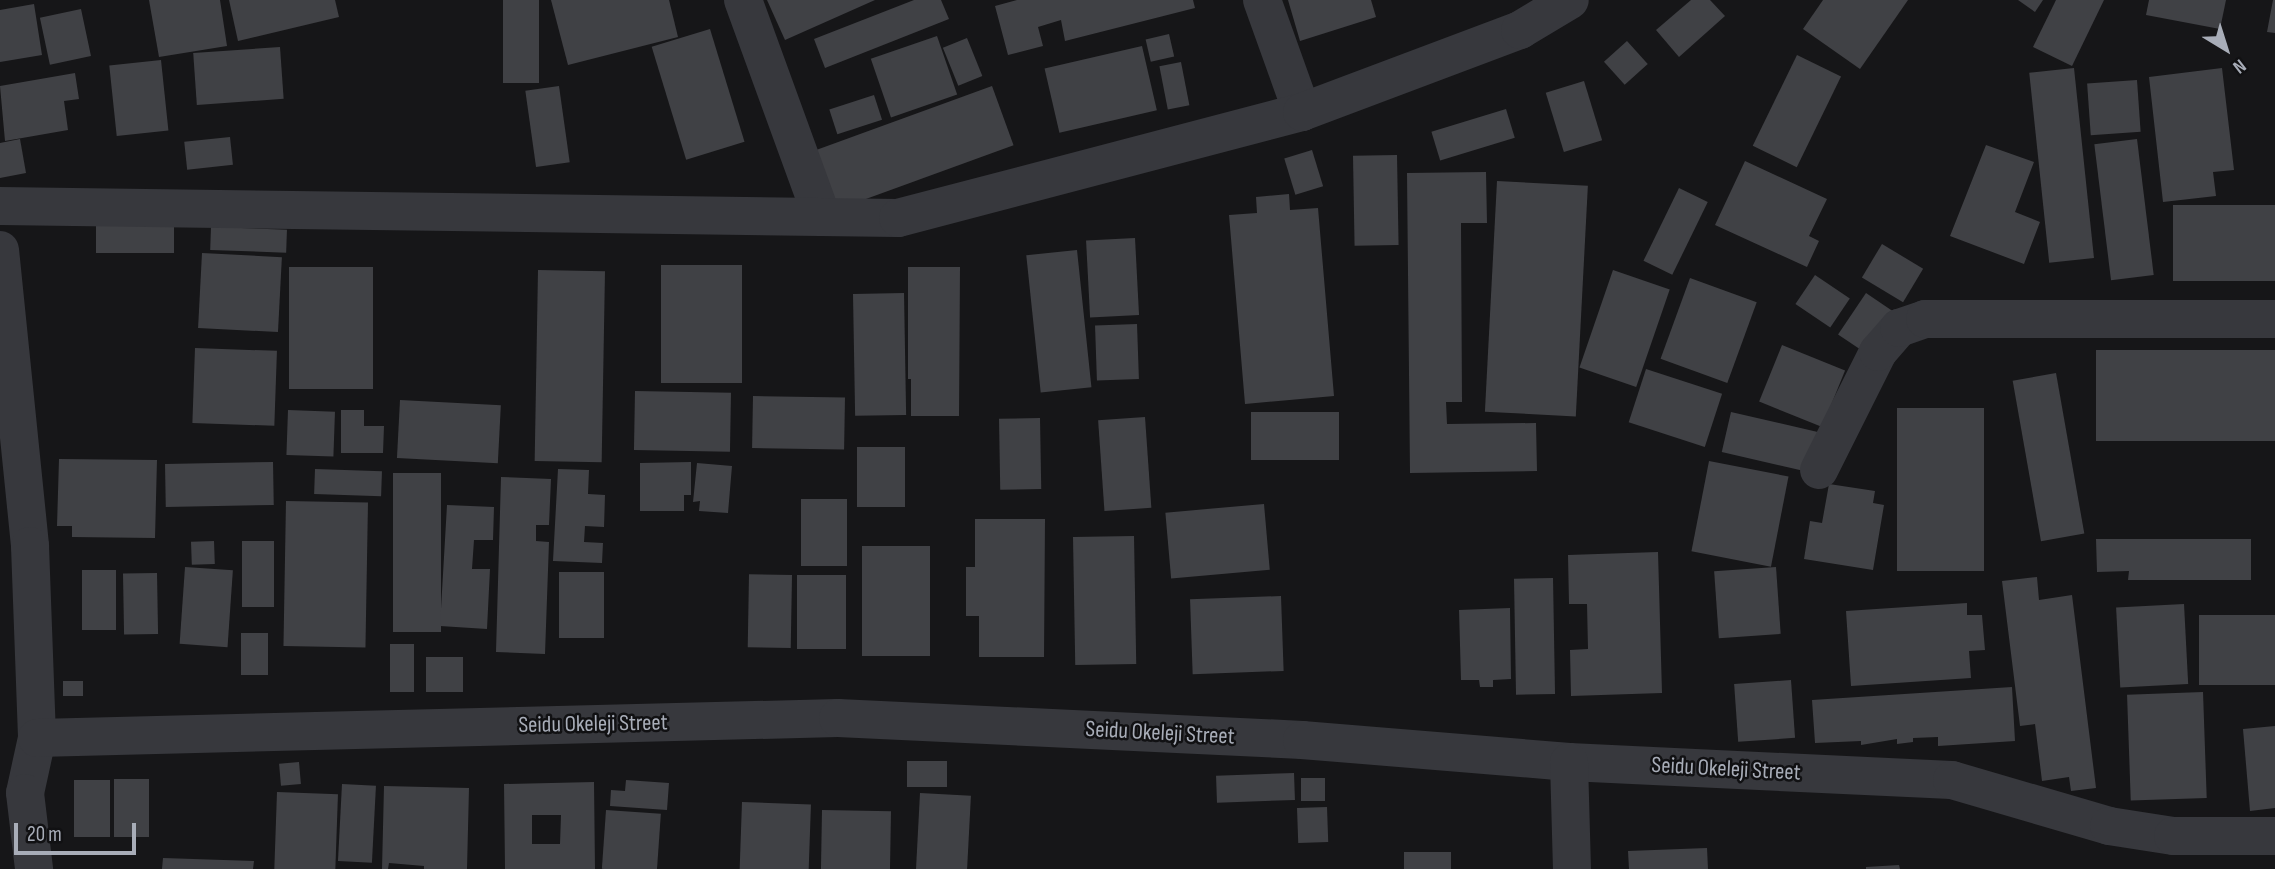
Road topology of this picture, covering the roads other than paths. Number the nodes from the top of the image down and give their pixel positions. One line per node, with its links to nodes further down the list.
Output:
1 (743, 0): 6 (street)
2 (1262, 0): 4 (street)
3 (1570, 0): 4 (street)
4 (1302, 111): 6 (street)
5 (0, 205): 6 (street)
6 (822, 217)
7 (2, 273): 10 (street)
8 (2275, 319): 9 (street)
9 (1819, 470)
10 (37, 738): 11 (street, Seidu Okeleji Street); 12 (street)
11 (1569, 762): 13 (street, Seidu Okeleji Street); 15 (street)
12 (13, 795): 14 (street)
13 (2275, 836)
14 (34, 869)
15 (1572, 869)

